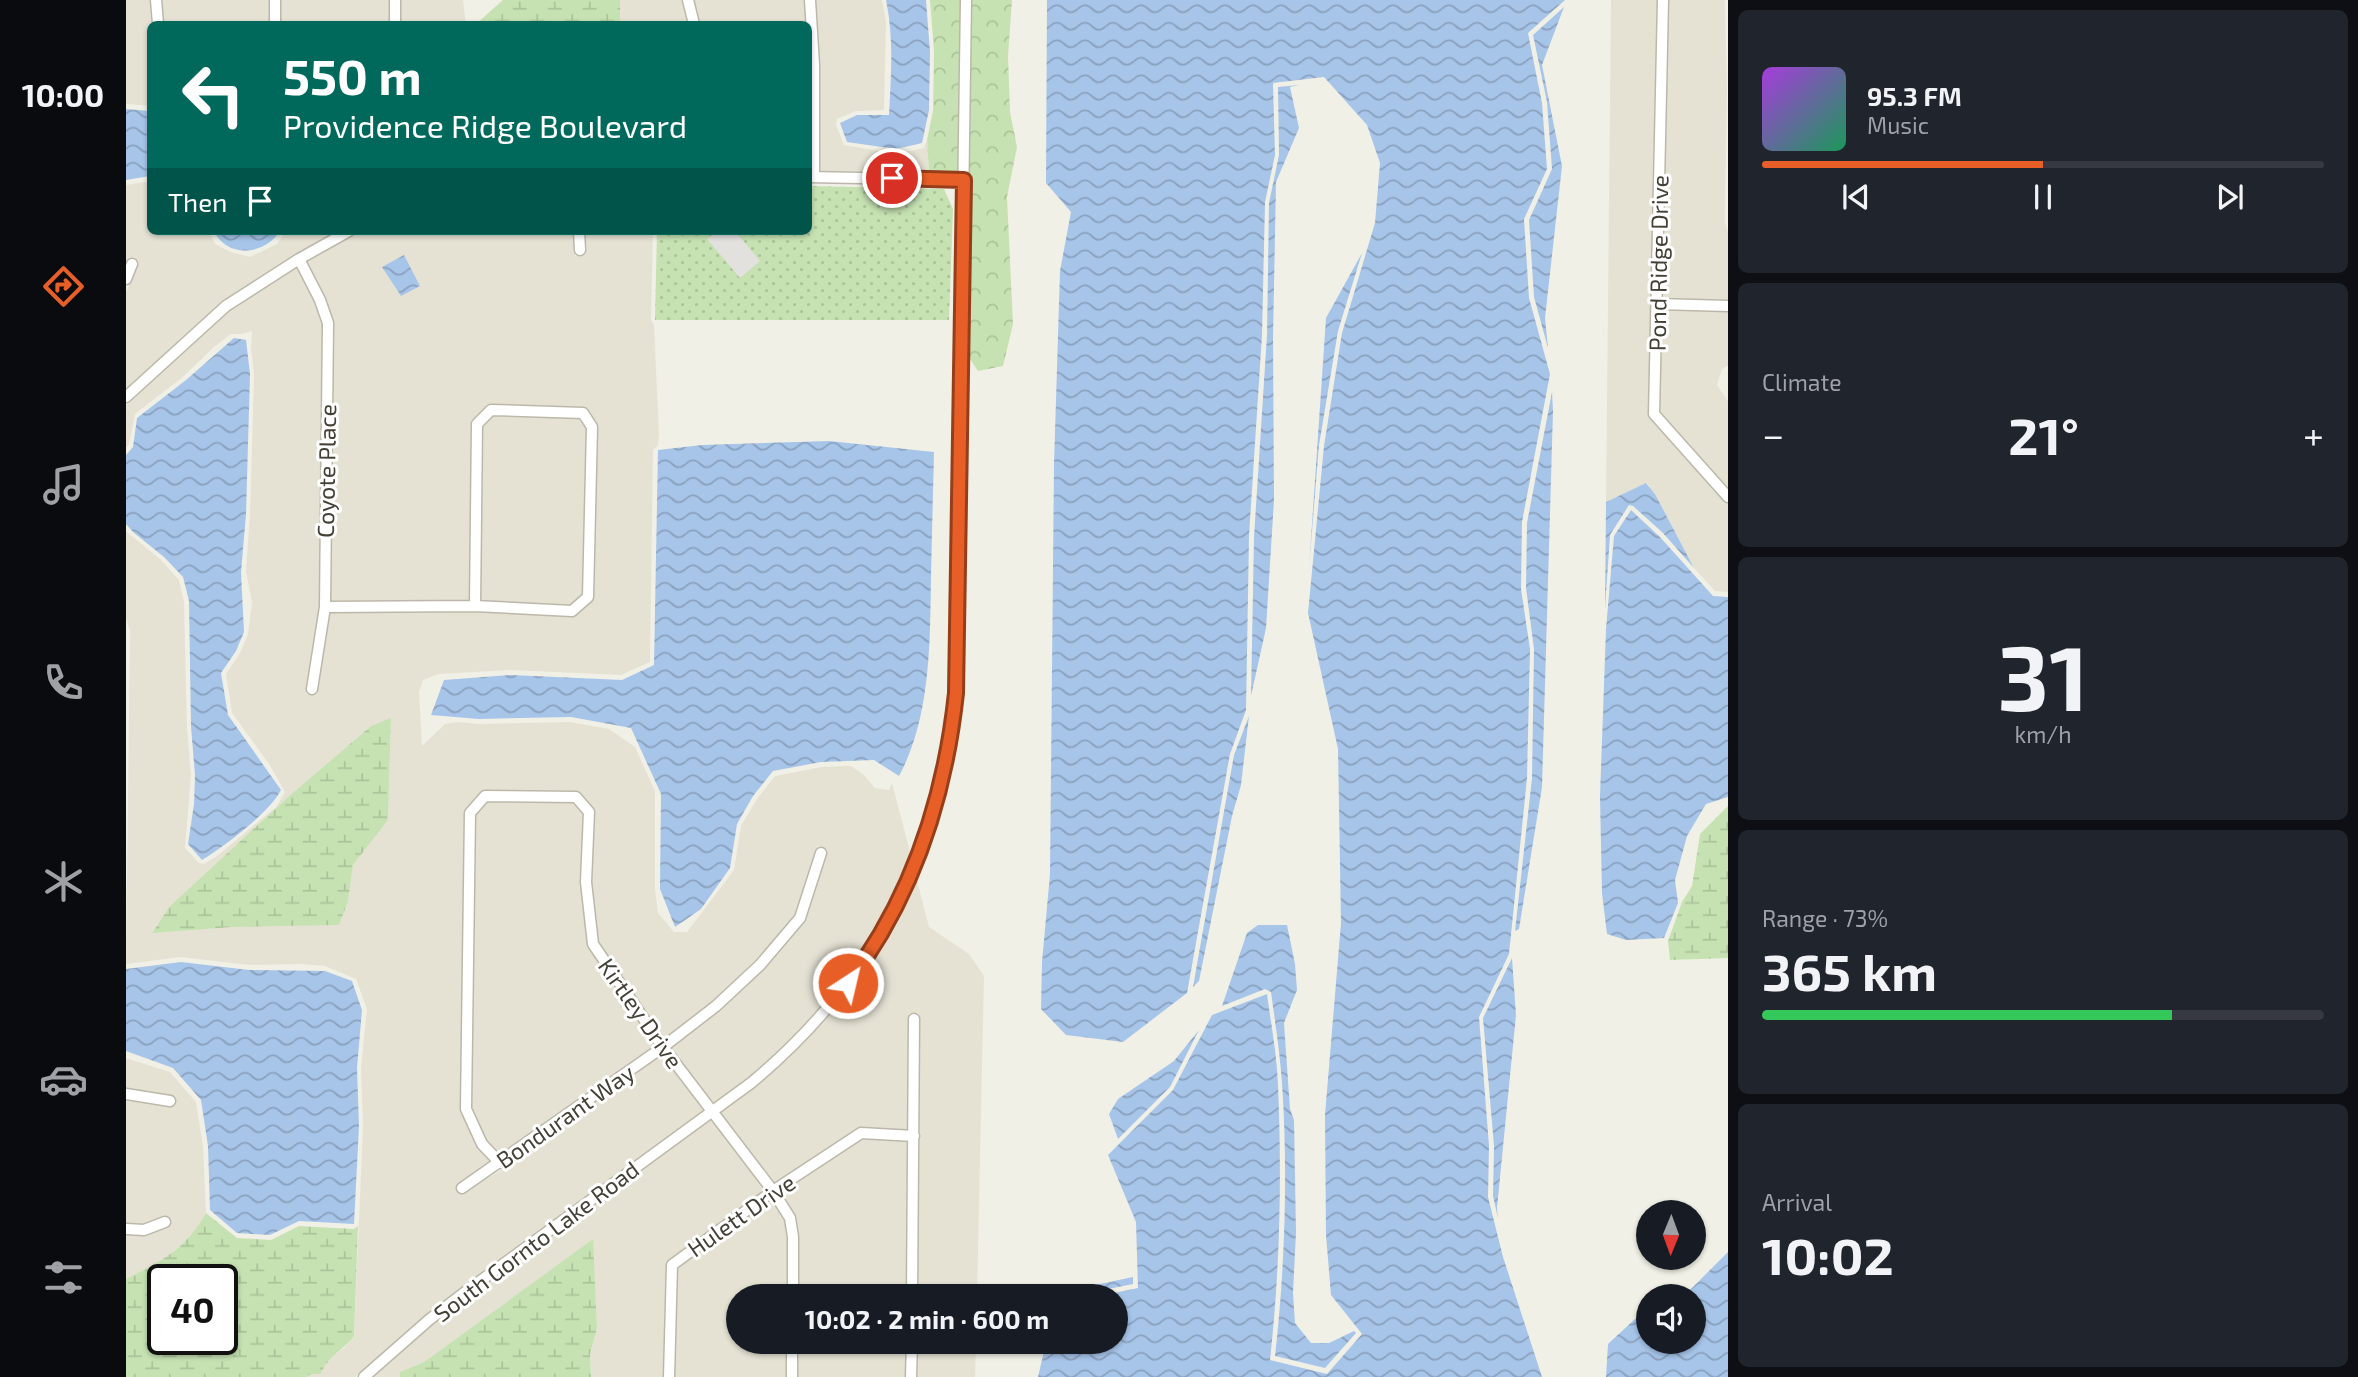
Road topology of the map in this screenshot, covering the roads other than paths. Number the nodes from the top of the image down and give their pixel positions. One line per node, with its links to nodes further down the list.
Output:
1 (156, 0): 8 (street)
2 (275, 0): 9 (street)
3 (395, 0): 10 (street)
4 (688, 0): 11 (street)
5 (810, 0): 12 (street)
6 (966, 0): 14 (street, South Gornto Lake Road)
7 (1663, 0): 21 (street, Pond Ridge Drive)
8 (158, 21)
9 (275, 21)
10 (395, 21)
11 (693, 21)
12 (810, 21)
13 (812, 177): 14 (street)
14 (964, 180): 33 (street, South Gornto Lake Road)
15 (342, 235): 18 (street)
16 (579, 235): 17 (street)
17 (580, 250)
18 (299, 259): 23 (street); 26 (street, Coyote Place)
19 (132, 264): 20 (street)
20 (126, 279)
21 (1658, 304): 22 (street); 24 (street, Pond Ridge Drive)
22 (1728, 306)
23 (126, 397)
24 (1728, 497)
25 (475, 606): 25 (street); 26 (street)
26 (325, 607): 27 (street, Coyote Place)
27 (312, 689)
28 (821, 853): 30 (street, Bondurant Way)
29 (914, 1019): 34 (street)
30 (663, 1047): 33 (street, Kirtley Drive); 35 (street, Bondurant Way); 35 (street, Kirtley Drive)
31 (126, 1094): 32 (street)
32 (170, 1101)
33 (713, 1111): 37 (street, Kirtley Drive); 44 (street, South Gornto Lake Road)
34 (914, 1136): 37 (street, Hulett Drive); 41 (street)
35 (500, 1163): 36 (street, Bondurant Way)
36 (463, 1188)
37 (773, 1191): 40 (street, Kirtley Drive); 45 (street, Hulett Drive)
38 (165, 1222): 39 (street)
39 (126, 1228)
40 (793, 1284)
41 (912, 1284)
42 (792, 1354): 46 (street)
43 (912, 1354): 47 (street)
44 (364, 1377)
45 (669, 1377)
46 (792, 1377)
47 (911, 1377)

